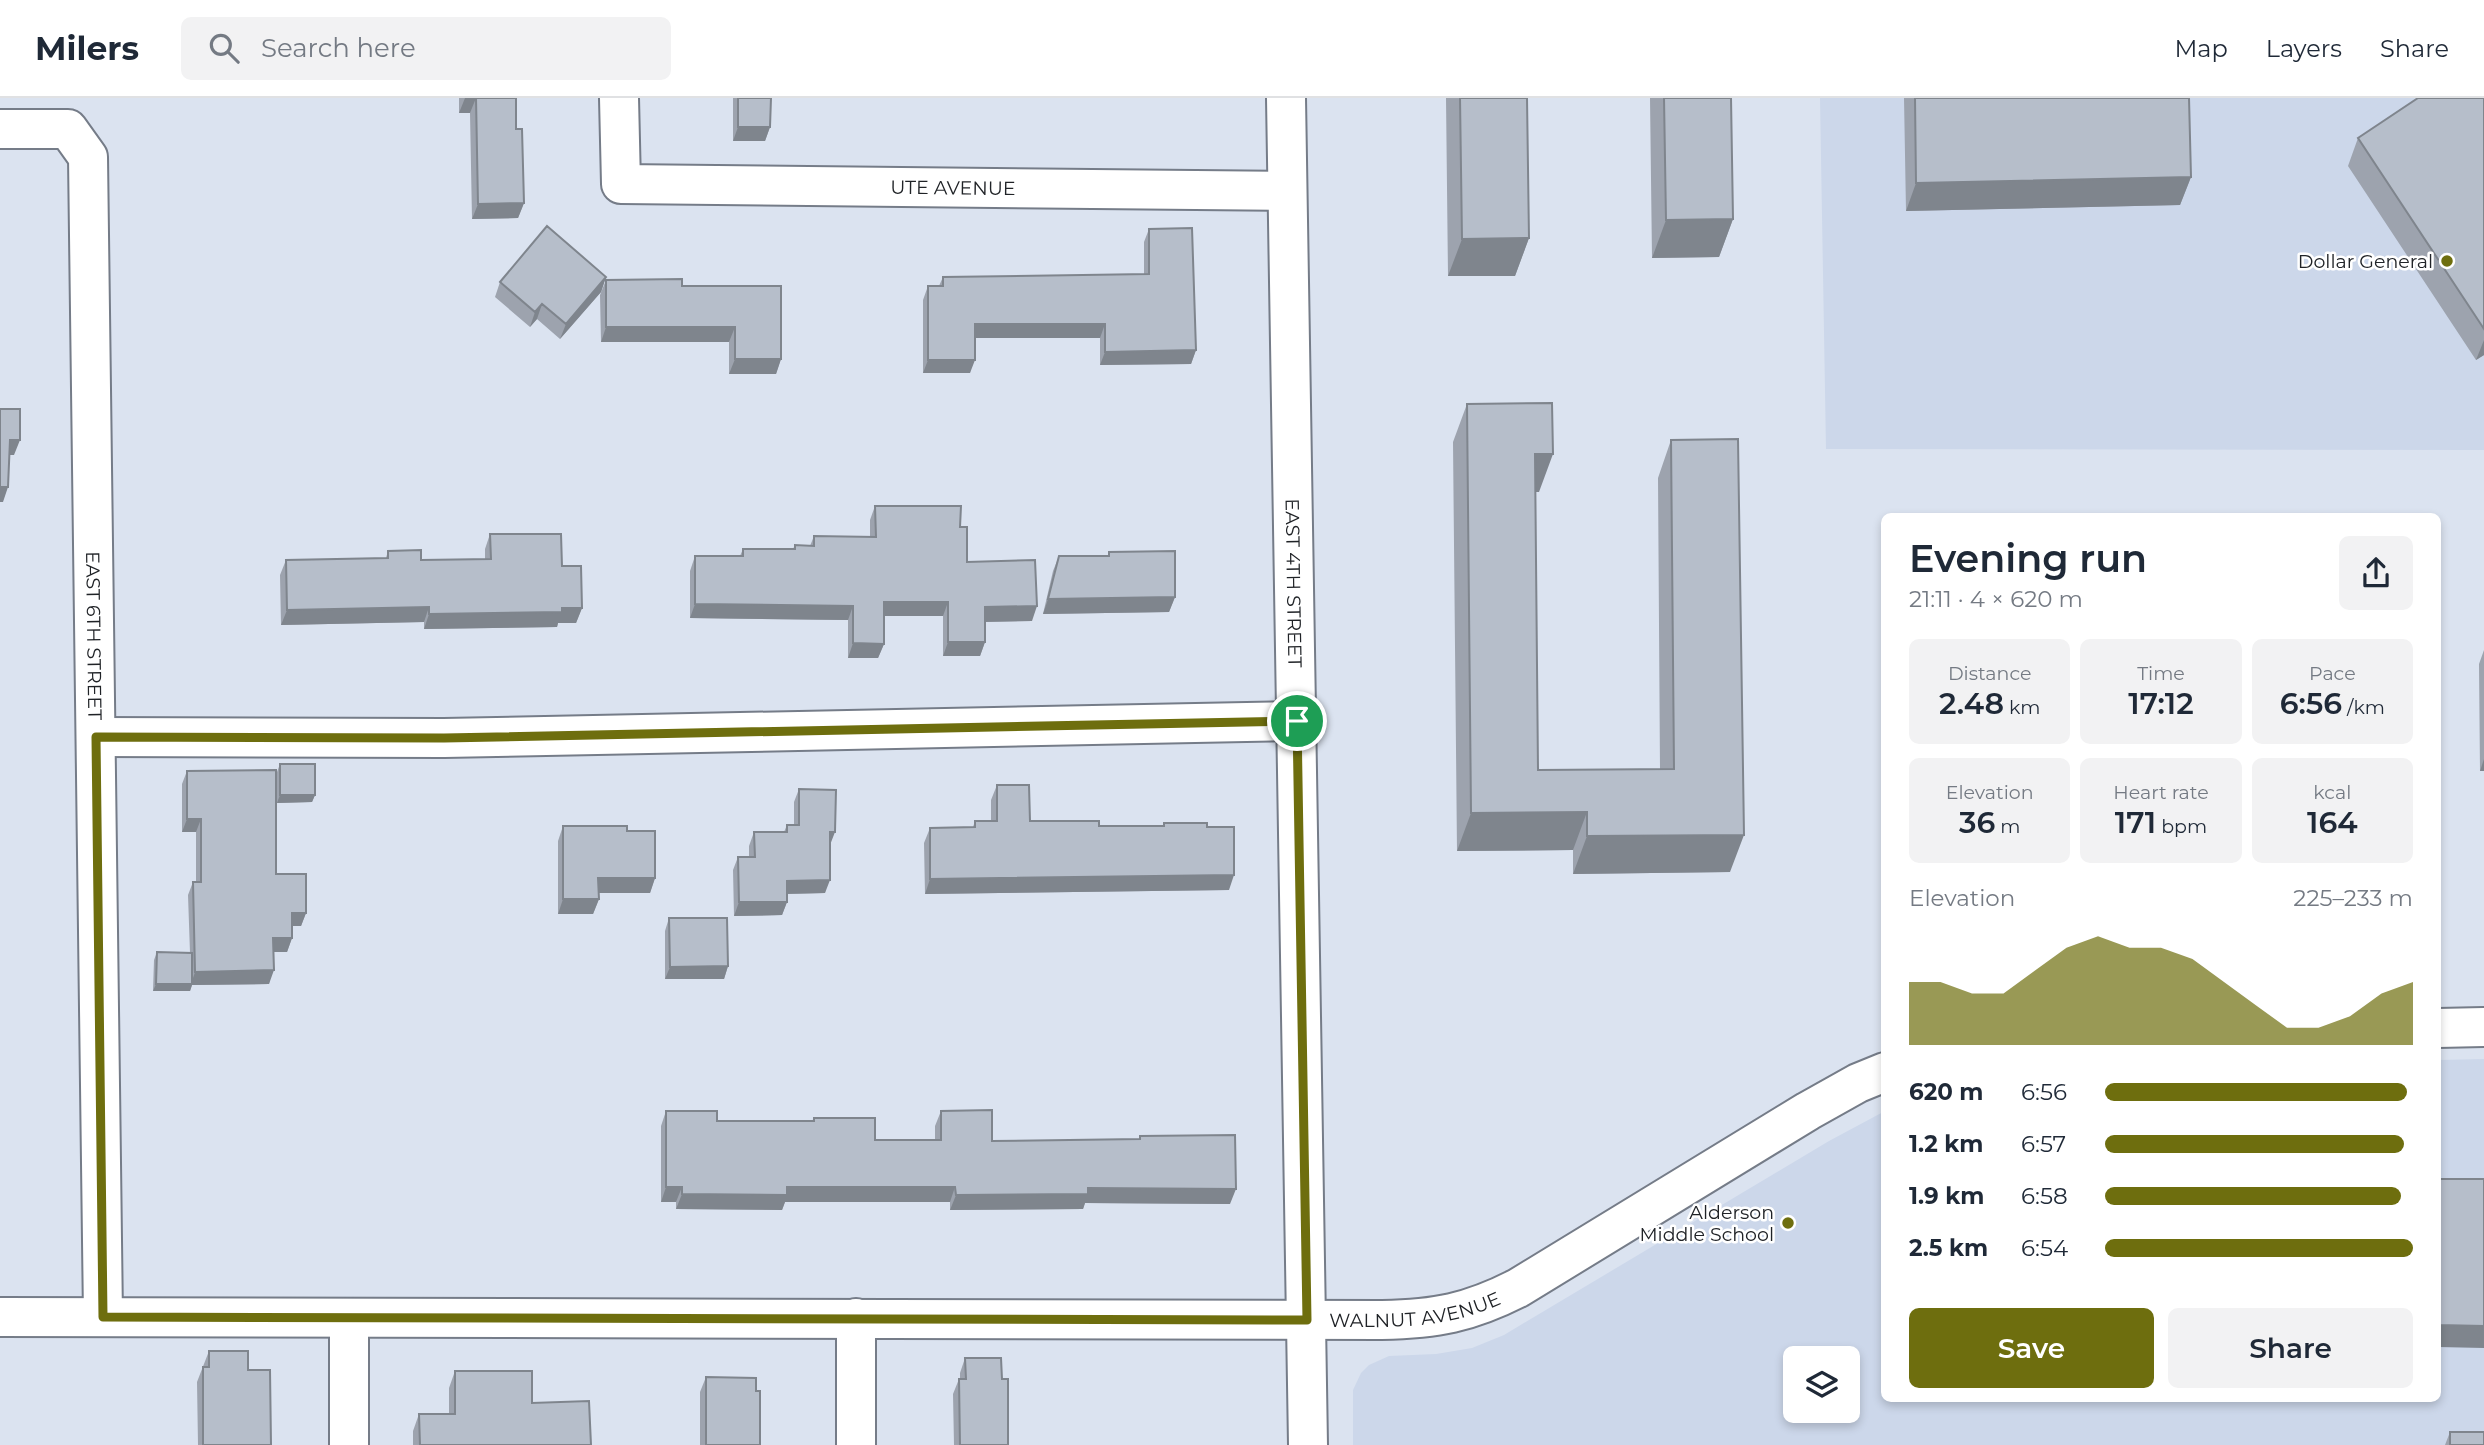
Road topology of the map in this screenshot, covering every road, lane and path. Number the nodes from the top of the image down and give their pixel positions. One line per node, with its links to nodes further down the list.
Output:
1 (620, 98): 4 (street, UTE AVENUE)
2 (1286, 98): 4 (street, EAST 4TH STREET)
3 (0, 129): 6 (street, EAST 6TH STREET)
4 (1287, 191): 5 (street, EAST 4TH STREET)
5 (1297, 721): 6 (street); 14 (street, EAST 4TH STREET)
6 (96, 737): 11 (street, EAST 6TH STREET)
7 (2484, 1027): 8 (street)
8 (2441, 1028)
9 (1881, 1074): 14 (street, WALNUT AVENUE)
10 (0, 1317): 11 (street, WALNUT AVENUE)
11 (103, 1317): 12 (street, WALNUT AVENUE)
12 (349, 1318): 13 (street, WALNUT AVENUE); 15 (street)
13 (856, 1318): 14 (street, WALNUT AVENUE); 16 (street)
14 (1307, 1320): 17 (street, EAST 4TH STREET)
15 (349, 1445)
16 (856, 1445)
17 (1308, 1445)

